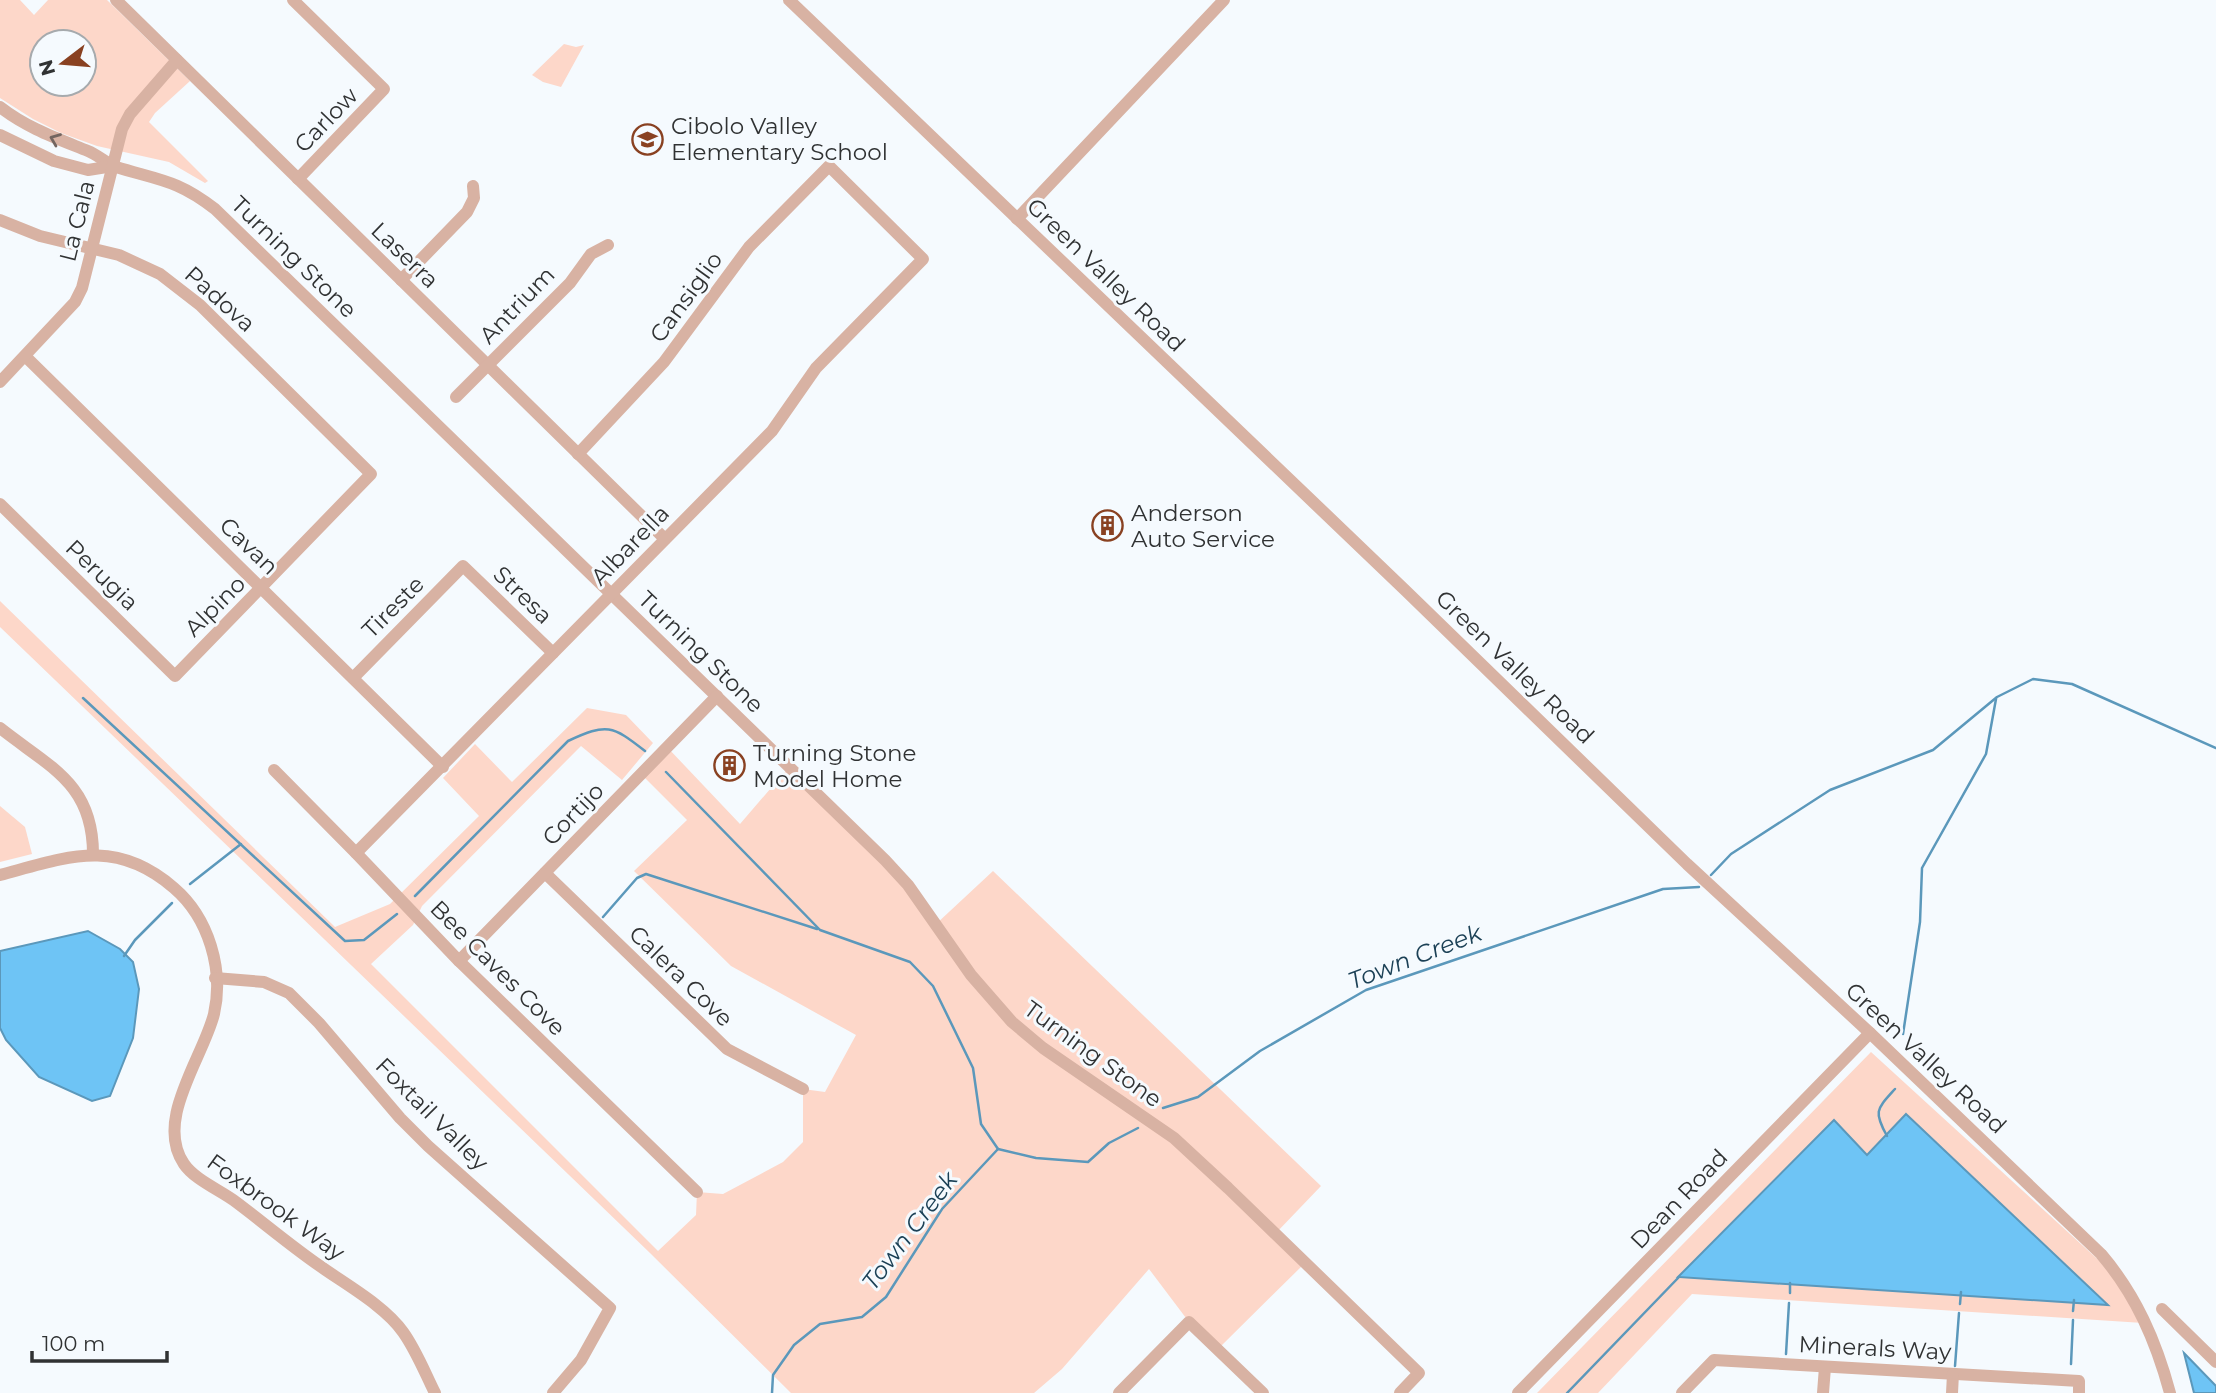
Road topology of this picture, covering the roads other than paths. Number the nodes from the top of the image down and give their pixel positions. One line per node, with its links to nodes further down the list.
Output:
1 (116, 0): 5 (street, Laserra)
2 (293, 0): 10 (street, Carlow)
3 (789, 0): 12 (street, Green Valley Road)
4 (1224, 0): 12 (street)
5 (177, 60): 8 (street, La Cala); 10 (street, Laserra)
6 (0, 107): 8 (street, Turning Stone, one-way to 6)
7 (0, 135): 8 (street, Turning Stone)
8 (113, 166): 15 (street, La Cala); 27 (street, Turning Stone)
9 (829, 166): 21 (street, Cansiglio); 24 (street, Albarella)
10 (298, 180): 16 (street, Laserra)
11 (473, 186): 16 (street)
12 (1017, 219): 41 (street, Green Valley Road)
13 (0, 220): 15 (street, Padova)
14 (608, 246): 18 (street, Antrium)
15 (92, 248): 17 (street, La Cala); 22 (street, Padova)
16 (401, 280): 18 (street, Laserra)
17 (26, 357): 19 (street, La Cala); 26 (street, Cavan)
18 (488, 365): 20 (street, Antrium); 21 (street, Laserra)
19 (0, 382)
20 (456, 397)
21 (578, 454): 24 (street, Laserra)
22 (371, 474): 26 (street, Alpino)
23 (0, 505): 29 (street, Perugia)
24 (665, 539): 27 (street, Albarella)
25 (463, 566): 28 (street, Stresa); 30 (street, Tireste)
26 (262, 588): 29 (street, Alpino); 30 (street, Cavan)
27 (611, 594): 28 (street, Albarella); 31 (street, Turning Stone)
28 (553, 653): 33 (street, Albarella)
29 (176, 676)
30 (353, 678): 33 (street, Cavan)
31 (717, 696): 37 (street, Cortijo); 53 (street, Turning Stone)
32 (0, 727): 36 (street)
33 (443, 767): 35 (street, Albarella)
34 (274, 770): 35 (street, Bee Caves Cove)
35 (356, 853): 39 (street, Bee Caves Cove)
36 (93, 854): 38 (street, Foxbrook Way); 40 (street, Foxbrook Way)
37 (545, 873): 39 (street, Cortijo); 42 (street, Calera Cove)
38 (0, 875)
39 (459, 961): 43 (street, Bee Caves Cove)
40 (215, 978): 49 (street, Foxbrook Way); 50 (street, Foxtail Valley)
41 (1870, 1033): 54 (street, Dean Road); 58 (street, Green Valley Road)
42 (803, 1088)
43 (697, 1192)
44 (2162, 1309): 45 (street)
45 (2216, 1362)
46 (1825, 1367): 47 (street, Minerals Way); 55 (street, Minerals Way); 56 (street)
47 (1953, 1374): 48 (street, Minerals Way); 57 (street)
48 (2079, 1387)
49 (435, 1393)
50 (553, 1393)
51 (1119, 1393): 52 (street)
52 (1263, 1393)
53 (1400, 1393)
54 (1518, 1393)
55 (1682, 1393)
56 (1823, 1393)
57 (1952, 1393)
58 (2170, 1393)

